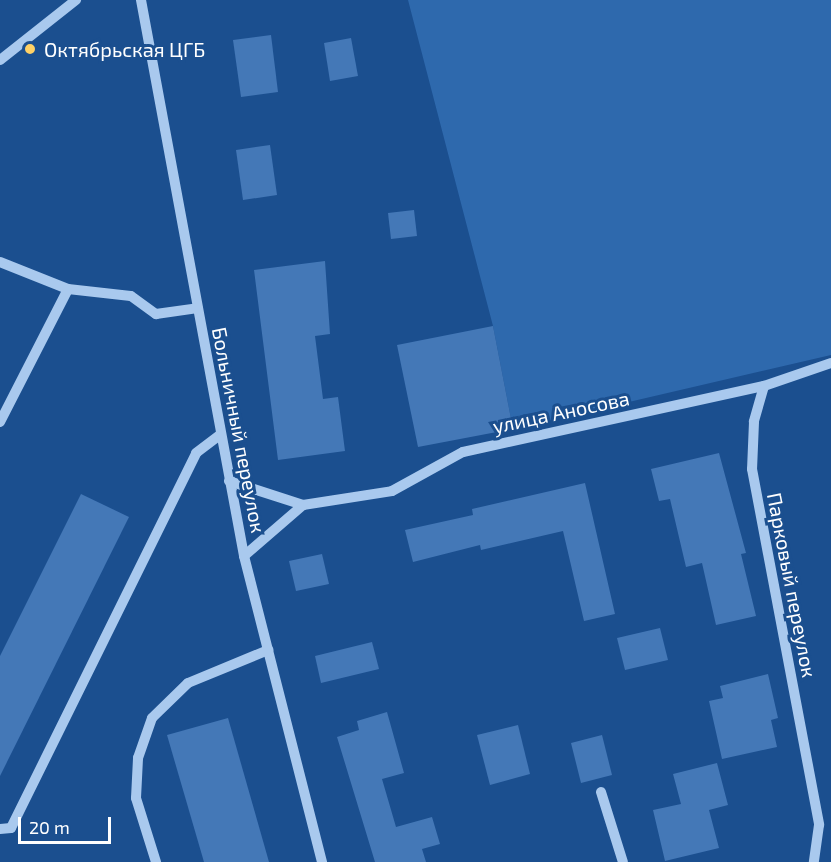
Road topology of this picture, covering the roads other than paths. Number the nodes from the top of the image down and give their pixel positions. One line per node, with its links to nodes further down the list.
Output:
1 (76, 0): 3 (street)
2 (141, 0): 6 (street, Больничный переулок)
3 (0, 60)
4 (0, 262): 5 (street)
5 (68, 289): 6 (street); 9 (street)
6 (198, 308): 10 (street, Больничный переулок)
7 (831, 363): 8 (street, улица Аносова)
8 (765, 386): 12 (street, улица Аносова); 20 (street, Парковый переулок)
9 (0, 422)
10 (220, 434): 11 (street, Больничный переулок); 16 (street)
11 (229, 481): 12 (street, улица Аносова); 13 (street, Больничный переулок)
12 (303, 505): 13 (street)
13 (244, 556): 14 (street, Больничный переулок)
14 (268, 650): 17 (street); 18 (street, Больничный переулок)
15 (602, 792): 19 (street)
16 (0, 829)
17 (156, 862)
18 (322, 862)
19 (623, 862)
20 (814, 862)

